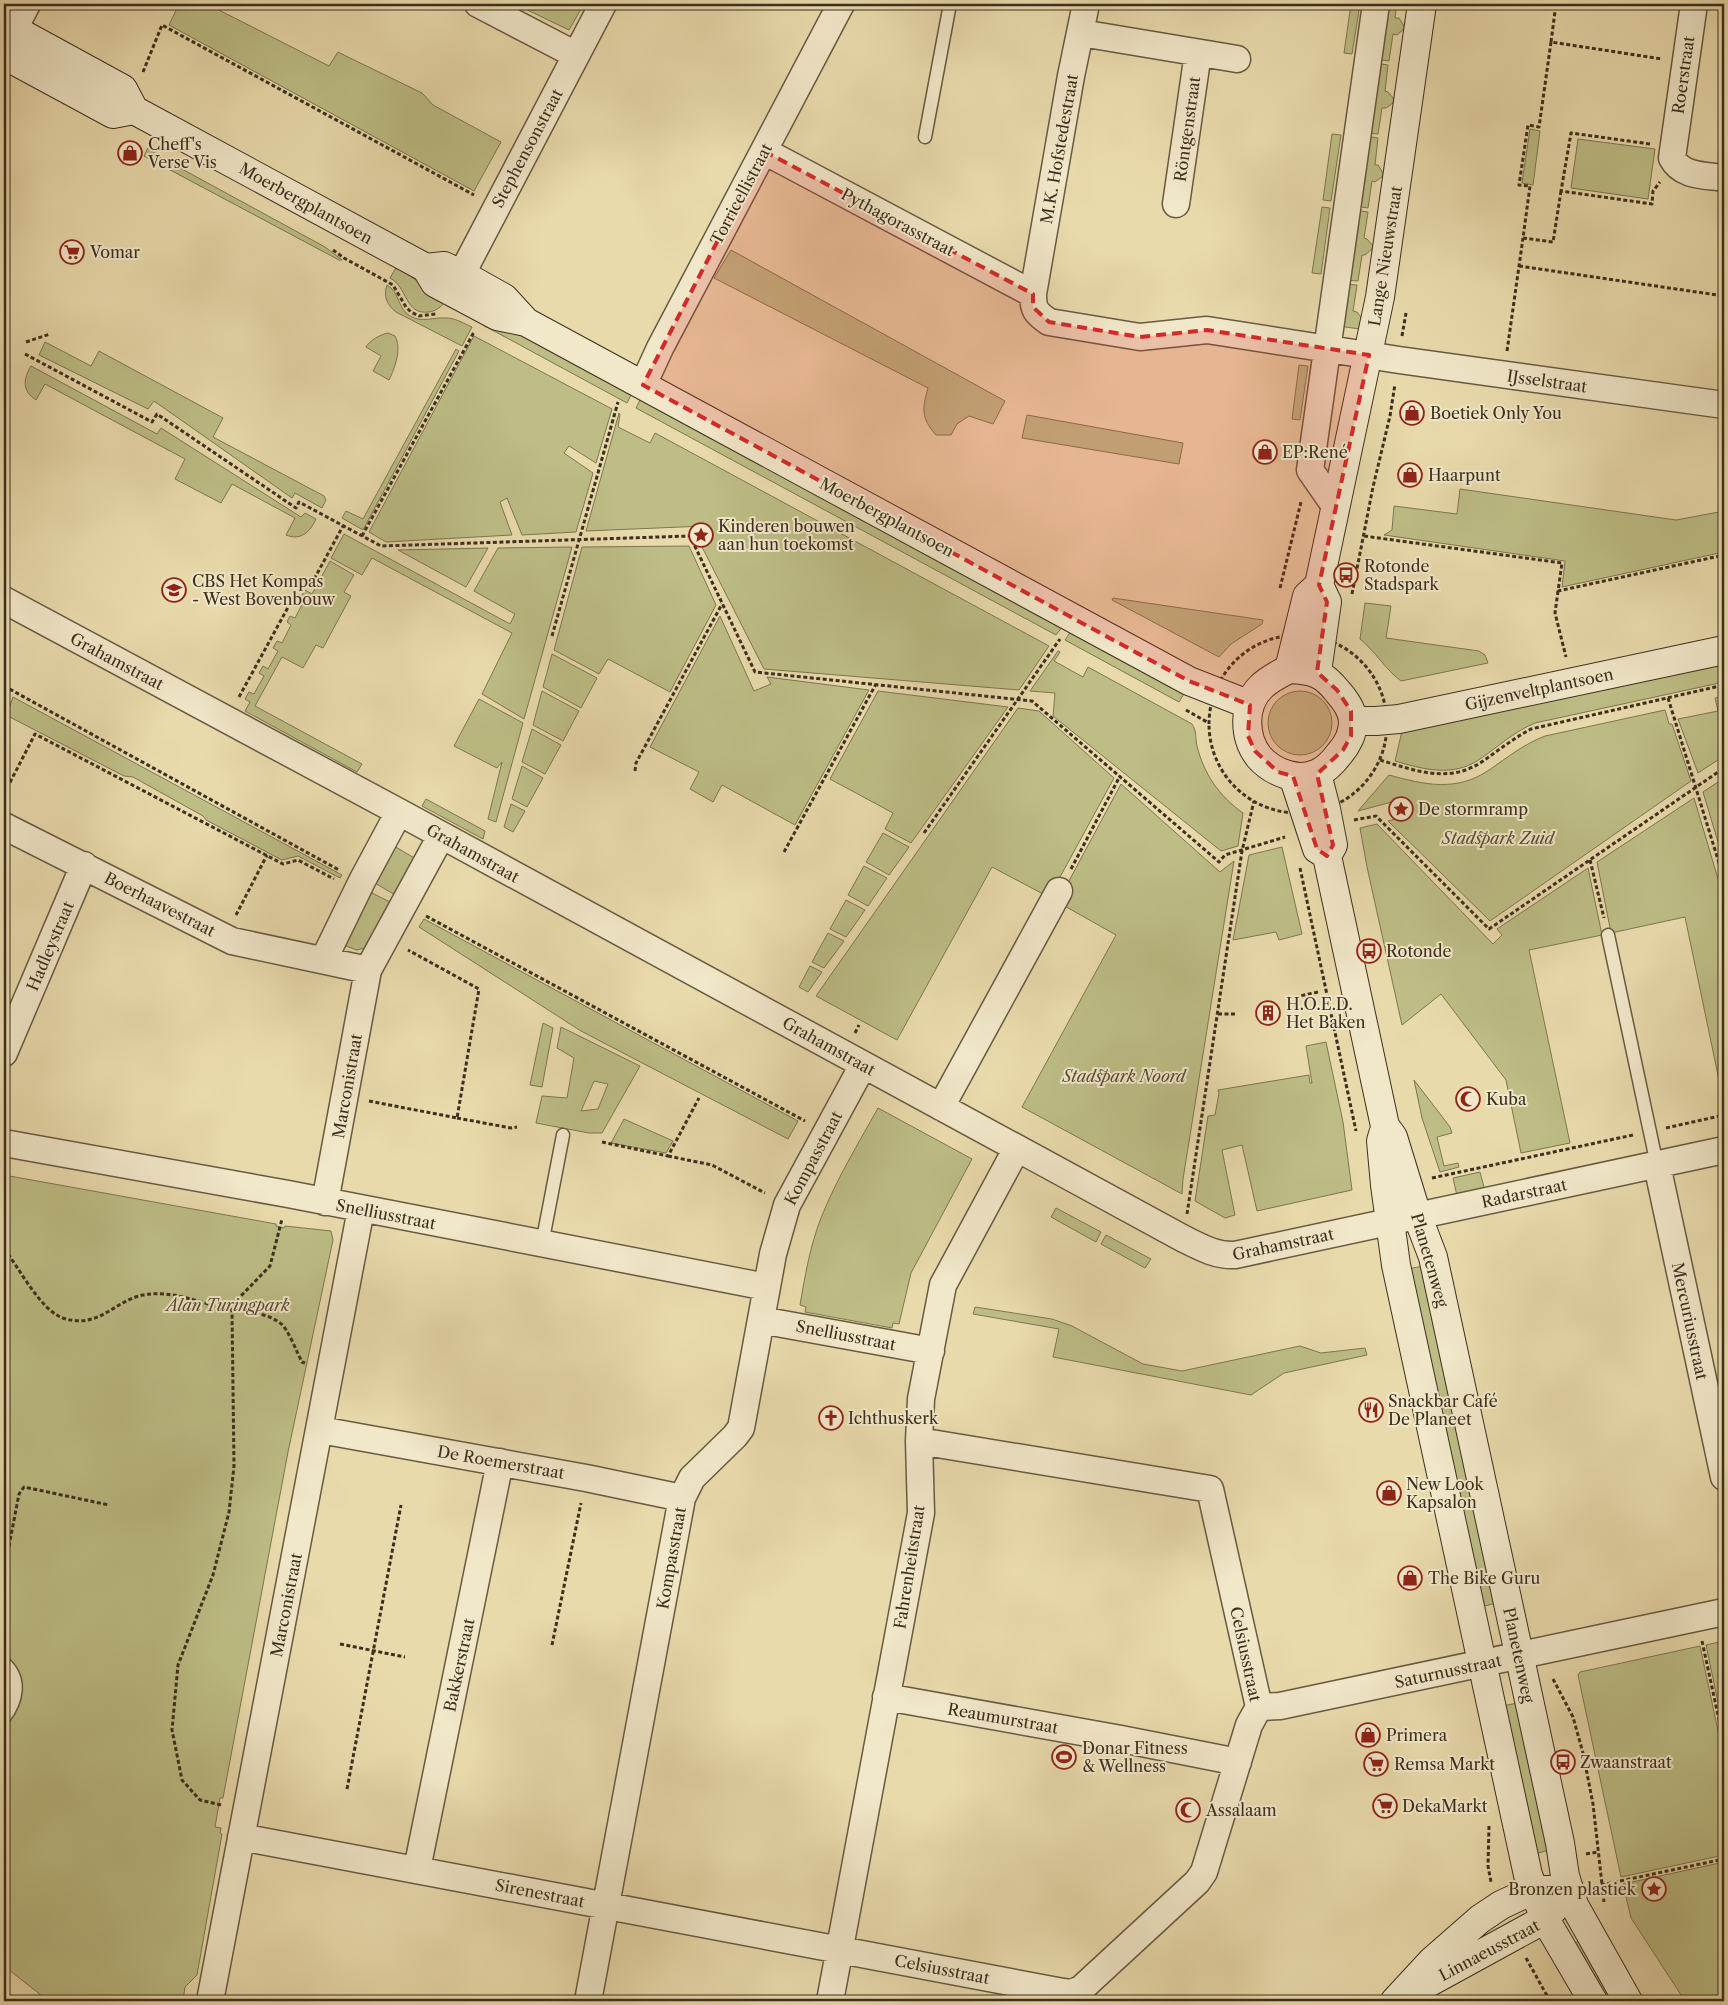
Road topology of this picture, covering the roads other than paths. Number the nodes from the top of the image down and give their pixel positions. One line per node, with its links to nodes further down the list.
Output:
1 (27, 4): 10 (street)
2 (478, 4): 14 (street)
3 (603, 4): 14 (street, Stephensonstraat)
4 (841, 4): 18 (street, Torricellistraat)
5 (950, 4): 17 (lane)
6 (1086, 4): 11 (street, M.K. Hofstedestraat)
7 (1376, 4): 24 (street)
8 (1422, 4): 25 (street, Lange Nieuwstraat)
9 (1694, 4): 19 (street, Roerstraat)
10 (7, 30): 16 (street)
11 (1081, 33): 12 (street, Röntgenstraat); 22 (street, M.K. Hofstedestraat)
12 (1198, 53): 15 (street, Röntgenstraat); 20 (street, Röntgenstraat)
13 (4, 55): 16 (street)
14 (576, 55): 21 (street, Stephensonstraat)
15 (1237, 59)
16 (134, 110): 21 (street, Moerbergplantsoen)
17 (924, 137)
18 (764, 151): 22 (street, Pythagorasstraat); 26 (street, Torricellistraat)
19 (1724, 178)
20 (1176, 204)
21 (459, 284): 23 (street, Moerbergplantsoen); 23 (street, Moerbergplantsoen)
22 (1033, 294): 24 (street, IJsselstraat)
23 (526, 322): 26 (street, Moerbergplantsoen)
24 (1327, 348): 25 (street, IJsselstraat); 28 (street)
25 (1369, 355): 27 (street, IJsselstraat); 28 (street, Lange Nieuwstraat)
26 (643, 385): 34 (street, Moerbergplantsoen)
27 (1724, 405)
28 (1335, 506): 30 (street, Lange Nieuwstraat)
29 (4, 600): 37 (street, Grahamstraat)
30 (1310, 636): 32 (street, Lange Nieuwstraat); 33 (street, Lange Nieuwstraat)
31 (1724, 650): 35 (street, Gijzenveltplantsoen)
32 (1289, 669): 33 (street); 34 (street)
33 (1317, 672): 35 (street)
34 (1250, 705): 36 (street)
35 (1353, 721): 36 (street)
36 (1305, 775): 48 (street, Planetenweg)
37 (399, 812): 39 (street, Grahamstraat); 43 (street)
38 (4, 826): 40 (street, Boerhaavestraat)
39 (442, 836): 44 (street, Marconistraat); 46 (street, Grahamstraat)
40 (84, 865): 43 (street, Boerhaavestraat); 45 (street, Hadleystraat)
41 (1059, 891): 47 (street)
42 (1608, 936): 53 (lane)
43 (324, 959): 44 (street)
44 (368, 970): 54 (street, Marconistraat)
45 (4, 1053)
46 (863, 1065): 47 (street, Grahamstraat); 59 (street, Kompasstraat)
47 (941, 1107): 51 (street, Grahamstraat)
48 (1386, 1126): 56 (street, Planetenweg); 57 (street, Planetenweg)
49 (563, 1135): 58 (lane)
50 (4, 1143): 54 (street, Snelliusstraat)
51 (1017, 1148): 57 (street, Grahamstraat); 61 (street, Fahrenheitstraat)
52 (1724, 1150): 53 (street, Radarstraat)
53 (1658, 1165): 56 (street, Radarstraat); 62 (street, Mercuriusstraat)
54 (325, 1202): 55 (street, Snelliusstraat)
55 (361, 1209): 58 (street, Snelliusstraat); 63 (street, Marconistraat)
56 (1417, 1215): 57 (street, Radarstraat); 69 (street, Planetenweg)
57 (1390, 1221): 71 (street, Planetenweg)
58 (542, 1244): 59 (street, Snelliusstraat)
59 (767, 1287): 60 (street, Kompasstraat)
60 (761, 1320): 61 (street, Snelliusstraat); 67 (street, Kompasstraat)
61 (930, 1351): 64 (street, Fahrenheitstraat)
62 (1714, 1385): 66 (street, Mercuriusstraat)
63 (320, 1430): 65 (street, De Roemerstraat); 76 (street, Marconistraat)
64 (919, 1441): 72 (street, Fahrenheitstraat); 73 (street, Celsiusstraat)
65 (500, 1462): 67 (street, De Roemerstraat); 77 (street, Bakkerstraat)
66 (1724, 1477)
67 (682, 1498): 80 (street, Kompasstraat)
68 (1724, 1612): 69 (street, Saturnusstraat)
69 (1518, 1656): 71 (street, Saturnusstraat); 79 (street, Planetenweg)
70 (4, 1664): 74 (lane)
71 (1483, 1665): 73 (street, Saturnusstraat); 78 (street, Planetenweg)
72 (886, 1697): 75 (street, Reaumurstraat); 82 (street, Fahrenheitstraat)
73 (1259, 1707): 75 (street, Celsiusstraat)
74 (4, 1718)
75 (1238, 1762): 82 (street, Celsiusstraat)
76 (244, 1824): 77 (street, Sirenestraat); 84 (street, Marconistraat)
77 (417, 1869): 80 (street, Sirenestraat)
78 (1533, 1890): 79 (street, Linnaeusstraat); 81 (street, Planetenweg); 83 (street, Linnaeusstraat)
79 (1569, 1890): 81 (street, Linnaeusstraat); 88 (street, Planetenweg)
80 (607, 1906): 82 (street, Sirenestraat); 85 (street, Kompasstraat)
81 (1545, 1920): 83 (street, Linnaeusstraat); 87 (street, Planetenweg)
82 (839, 1949): 86 (street, Fahrenheitstraat)
83 (1396, 2000)
84 (210, 2001)
85 (588, 2001)
86 (830, 2001)
87 (1593, 2001)
88 (1628, 2001)

